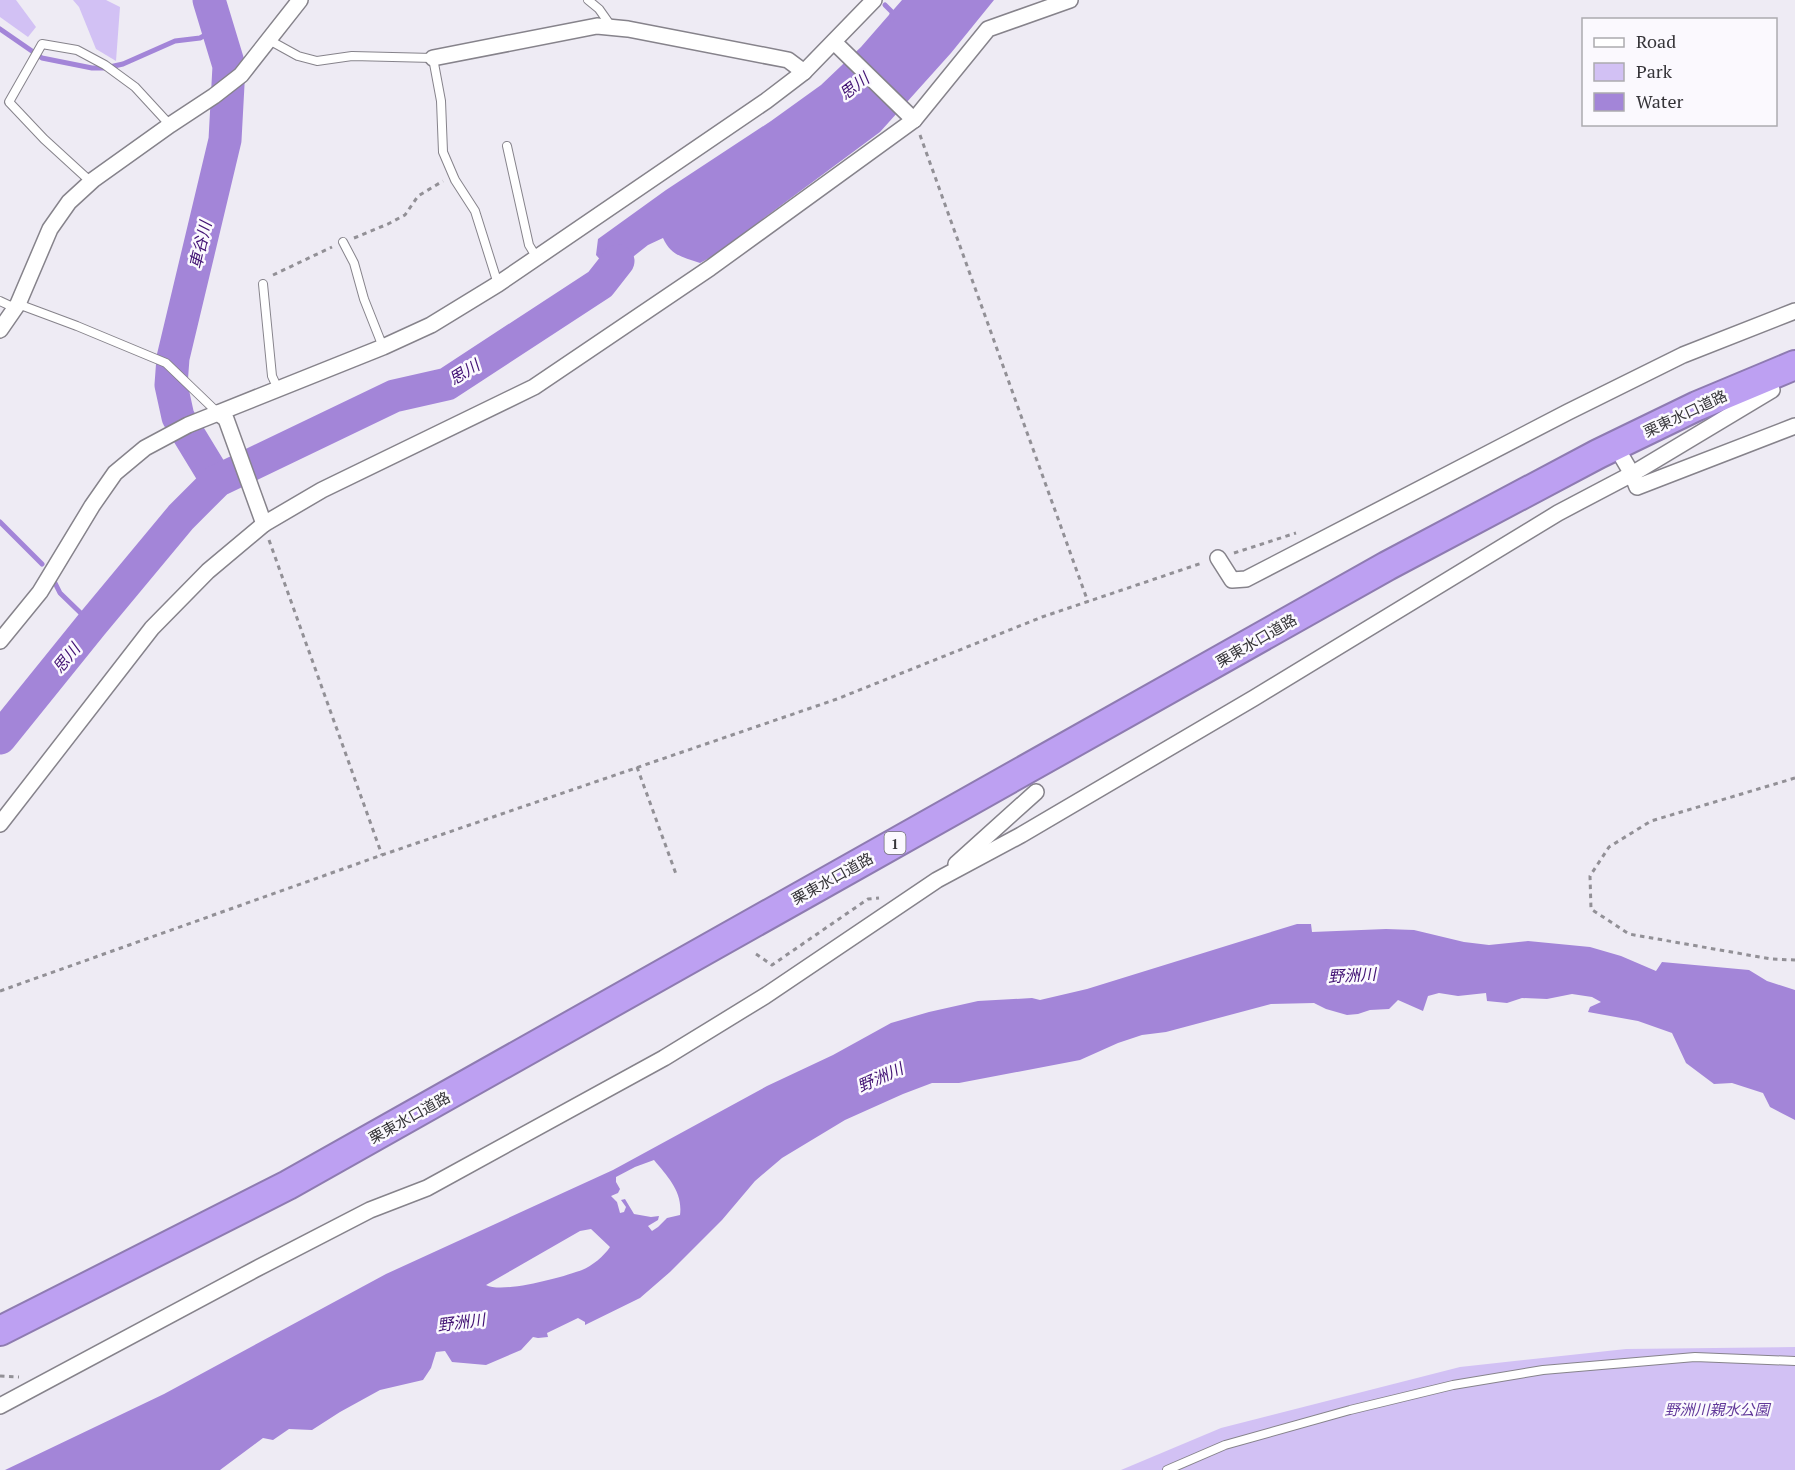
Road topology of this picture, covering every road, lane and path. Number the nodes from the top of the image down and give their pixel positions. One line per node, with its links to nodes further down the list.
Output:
1 (300, 0): 6 (street)
2 (588, 0): 5 (lane)
3 (874, 0): 7 (street)
4 (1070, 0): 10 (street)
5 (612, 27): 8 (street); 9 (street)
6 (269, 40): 8 (lane); 11 (street)
7 (837, 45): 9 (street); 10 (street)
8 (433, 58): 13 (lane)
9 (804, 72): 16 (street)
10 (910, 116): 31 (street); 34 (path)
11 (170, 125): 14 (street); 14 (lane)
12 (507, 146): 16 (lane)
13 (455, 180): 15 (path); 18 (lane)
14 (91, 182): 20 (street)
15 (343, 242): 17 (path); 23 (lane)
16 (537, 258): 18 (street)
17 (263, 284): 25 (lane)
18 (498, 284): 23 (street)
19 (0, 301): 20 (lane)
20 (17, 306): 22 (street); 27 (lane)
21 (1795, 311): 33 (street)
22 (0, 330)
23 (383, 346): 25 (street)
24 (1795, 365): 29 (highway, 栗東水口道路 / 1)
25 (278, 389): 27 (street)
26 (1772, 390): 30 (street)
27 (222, 416): 31 (street); 35 (street)
28 (1795, 426): 30 (street)
29 (1616, 446): 30 (street); 47 (highway, 栗東水口道路 / 1)
30 (1632, 474): 42 (street)
31 (263, 522): 39 (street); 40 (path)
32 (1297, 532): 33 (path)
33 (1218, 558): 34 (path)
34 (1088, 602): 36 (path)
35 (0, 641)
36 (637, 767): 40 (path); 41 (path)
37 (1795, 778): 45 (path)
38 (1036, 792): 42 (street)
39 (0, 824)
40 (382, 855): 46 (path)
41 (676, 874)
42 (937, 880): 43 (street)
43 (897, 906): 44 (path); 49 (street)
44 (756, 954)
45 (1795, 960)
46 (0, 991)
47 (0, 1331)
48 (1795, 1361): 50 (lane)
49 (0, 1406)
50 (1167, 1470)

